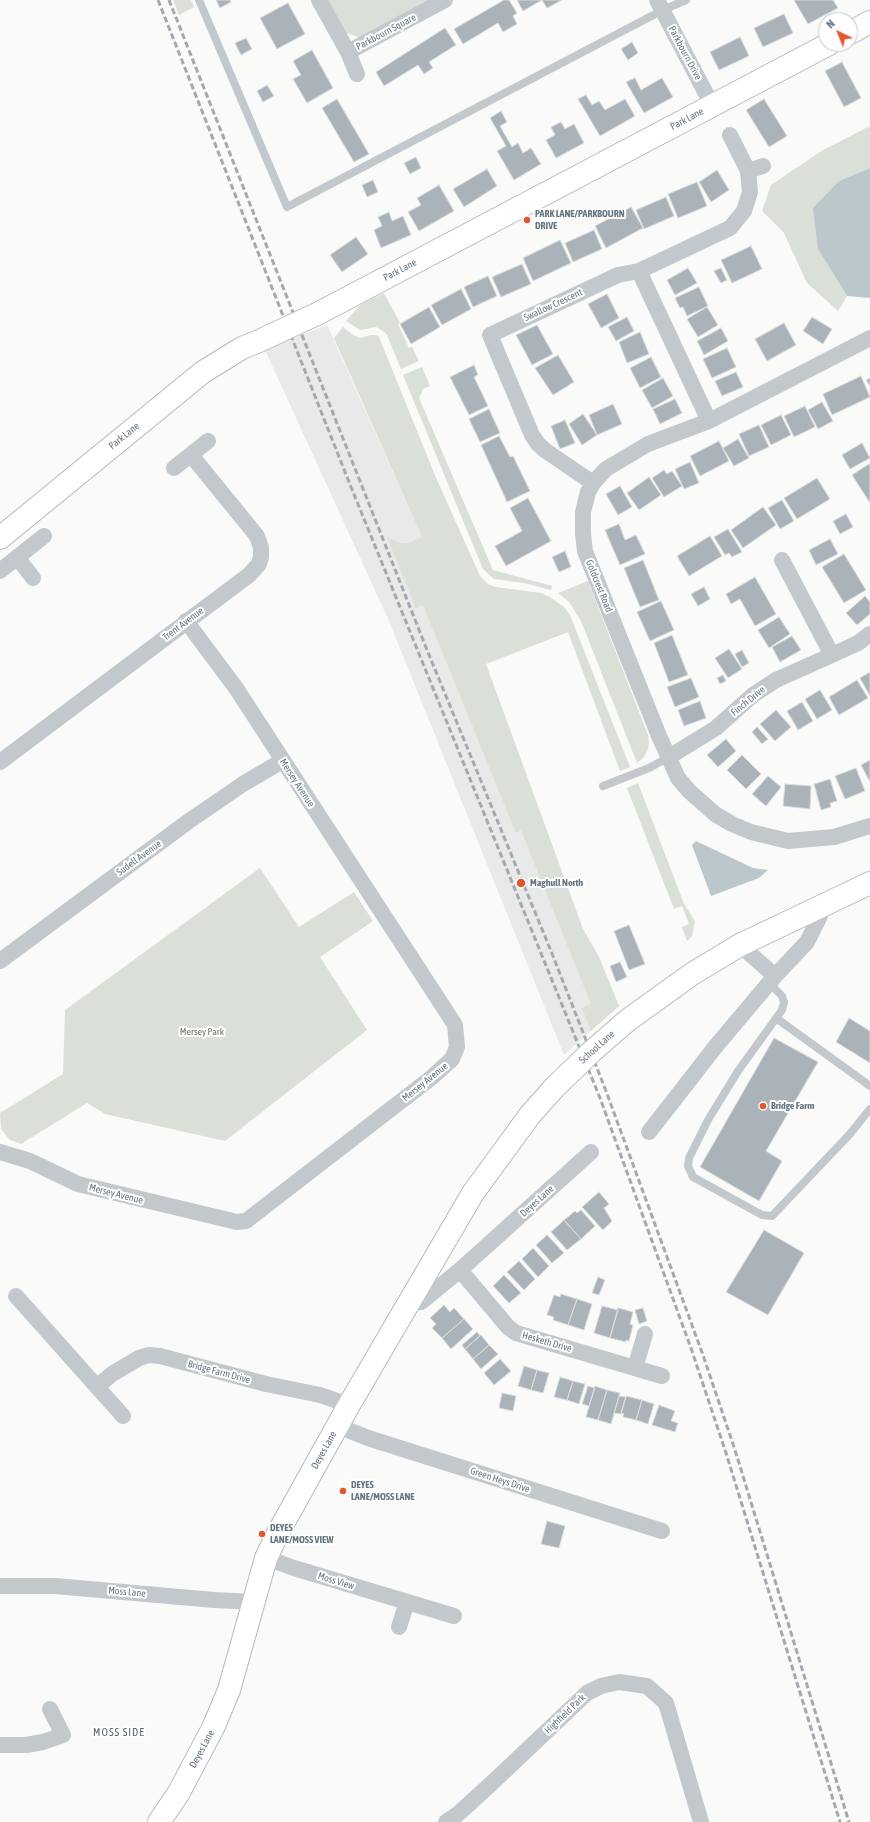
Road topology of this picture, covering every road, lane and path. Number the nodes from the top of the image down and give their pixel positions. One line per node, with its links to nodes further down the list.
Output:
1 (199, 0): 5 (lane)
2 (319, 0): 9 (street, Parkbourn Square)
3 (445, 0): 9 (street, Parkbourn Square)
4 (686, 0): 5 (lane)
5 (660, 5): 11 (street, Parkbourn Drive)
6 (870, 22): 7 (street)
7 (858, 29)
8 (818, 50): 11 (street, Park Lane)
9 (348, 52): 10 (street, Parkbourn Square)
10 (357, 74)
11 (712, 106): 23 (street, Park Lane, bridge)
12 (730, 135): 14 (street, Swallow Crescent)
13 (763, 166): 14 (street)
14 (748, 172): 15 (street, Swallow Crescent)
15 (639, 271): 17 (street); 21 (street, Swallow Crescent)
16 (870, 338): 17 (street, Goldcrest Road)
17 (708, 421): 21 (street, Goldcrest Road)
18 (208, 441): 19 (street)
19 (190, 455): 20 (street); 28 (street, Trent Avenue)
20 (174, 468)
21 (593, 483): 31 (street, Goldcrest Road)
22 (44, 536): 24 (street)
23 (0, 538)
24 (17, 557): 26 (street); 27 (street)
25 (782, 560): 30 (street)
26 (0, 571)
27 (33, 578)
28 (186, 621): 32 (street, Mersey Avenue); 33 (street, Trent Avenue)
29 (870, 634): 30 (street, Finch Drive)
30 (832, 656): 31 (street, Finch Drive)
31 (669, 757): 34 (lane); 35 (street, Goldcrest Road)
32 (282, 761): 39 (street, Sudell Avenue); 45 (street, Mersey Avenue)
33 (0, 762)
34 (603, 786)
35 (870, 826)
36 (870, 883): 37 (street, School Lane)
37 (822, 906): 38 (street, School Lane); 40 (street)
38 (740, 945): 40 (street); 49 (street, School Lane, bridge)
39 (0, 961)
40 (772, 980): 41 (lane); 44 (street)
41 (776, 1018): 42 (lane); 43 (lane)
42 (870, 1086)
43 (870, 1109)
44 (649, 1132)
45 (0, 1152)
46 (591, 1152): 47 (street, Deyes Lane)
47 (460, 1270): 49 (street, Deyes Lane); 51 (street, Hesketh Drive)
48 (16, 1296): 53 (street)
49 (408, 1303): 54 (street, Deyes Lane)
50 (645, 1334): 51 (street)
51 (635, 1368): 52 (street, Hesketh Drive)
52 (662, 1376)
53 (97, 1387): 54 (street, Bridge Farm Drive); 55 (street)
54 (348, 1405): 56 (street, Deyes Lane)
55 (123, 1416)
56 (338, 1426): 57 (street, Green Heys Drive); 58 (street, Deyes Lane)
57 (662, 1531)
58 (266, 1558): 60 (street, Deyes Lane); 61 (street, Moss View)
59 (0, 1586): 60 (street, Moss Lane)
60 (254, 1602): 67 (street, Deyes Lane)
61 (407, 1602): 62 (street, Moss View); 63 (street)
62 (454, 1616)
63 (399, 1627)
64 (50, 1709): 65 (street)
65 (0, 1746)
66 (457, 1819): 68 (street, Highfield Park)
67 (159, 1822)
68 (701, 1822)

